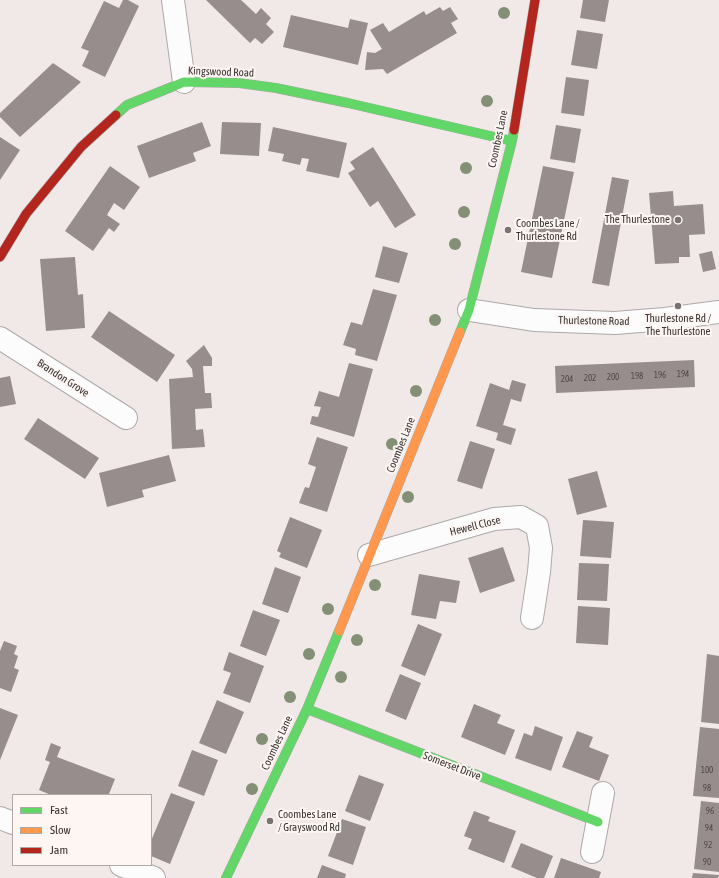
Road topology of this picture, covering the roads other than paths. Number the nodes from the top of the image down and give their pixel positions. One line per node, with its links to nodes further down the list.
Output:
1 (173, 0): 3 (street)
2 (535, 0): 4 (street, Coombes Lane)
3 (184, 82): 4 (street, Kingswood Road); 5 (street, Kingswood Road)
4 (512, 141): 6 (street, Coombes Lane)
5 (0, 258)
6 (469, 310): 7 (street, Thurlestone Road); 10 (street, Coombes Lane)
7 (719, 312)
8 (0, 338): 9 (street, Brandon Grove)
9 (126, 418)
10 (369, 555): 11 (street, Hewell Close); 12 (street, Coombes Lane)
11 (532, 618)
12 (307, 709): 15 (street, Somerset Drive); 20 (street, Coombes Lane)
13 (603, 792): 15 (street)
14 (0, 818): 16 (street)
15 (598, 822): 17 (street)
16 (12, 823)
17 (592, 852)
18 (124, 866): 19 (street)
19 (154, 878)
20 (226, 878)

